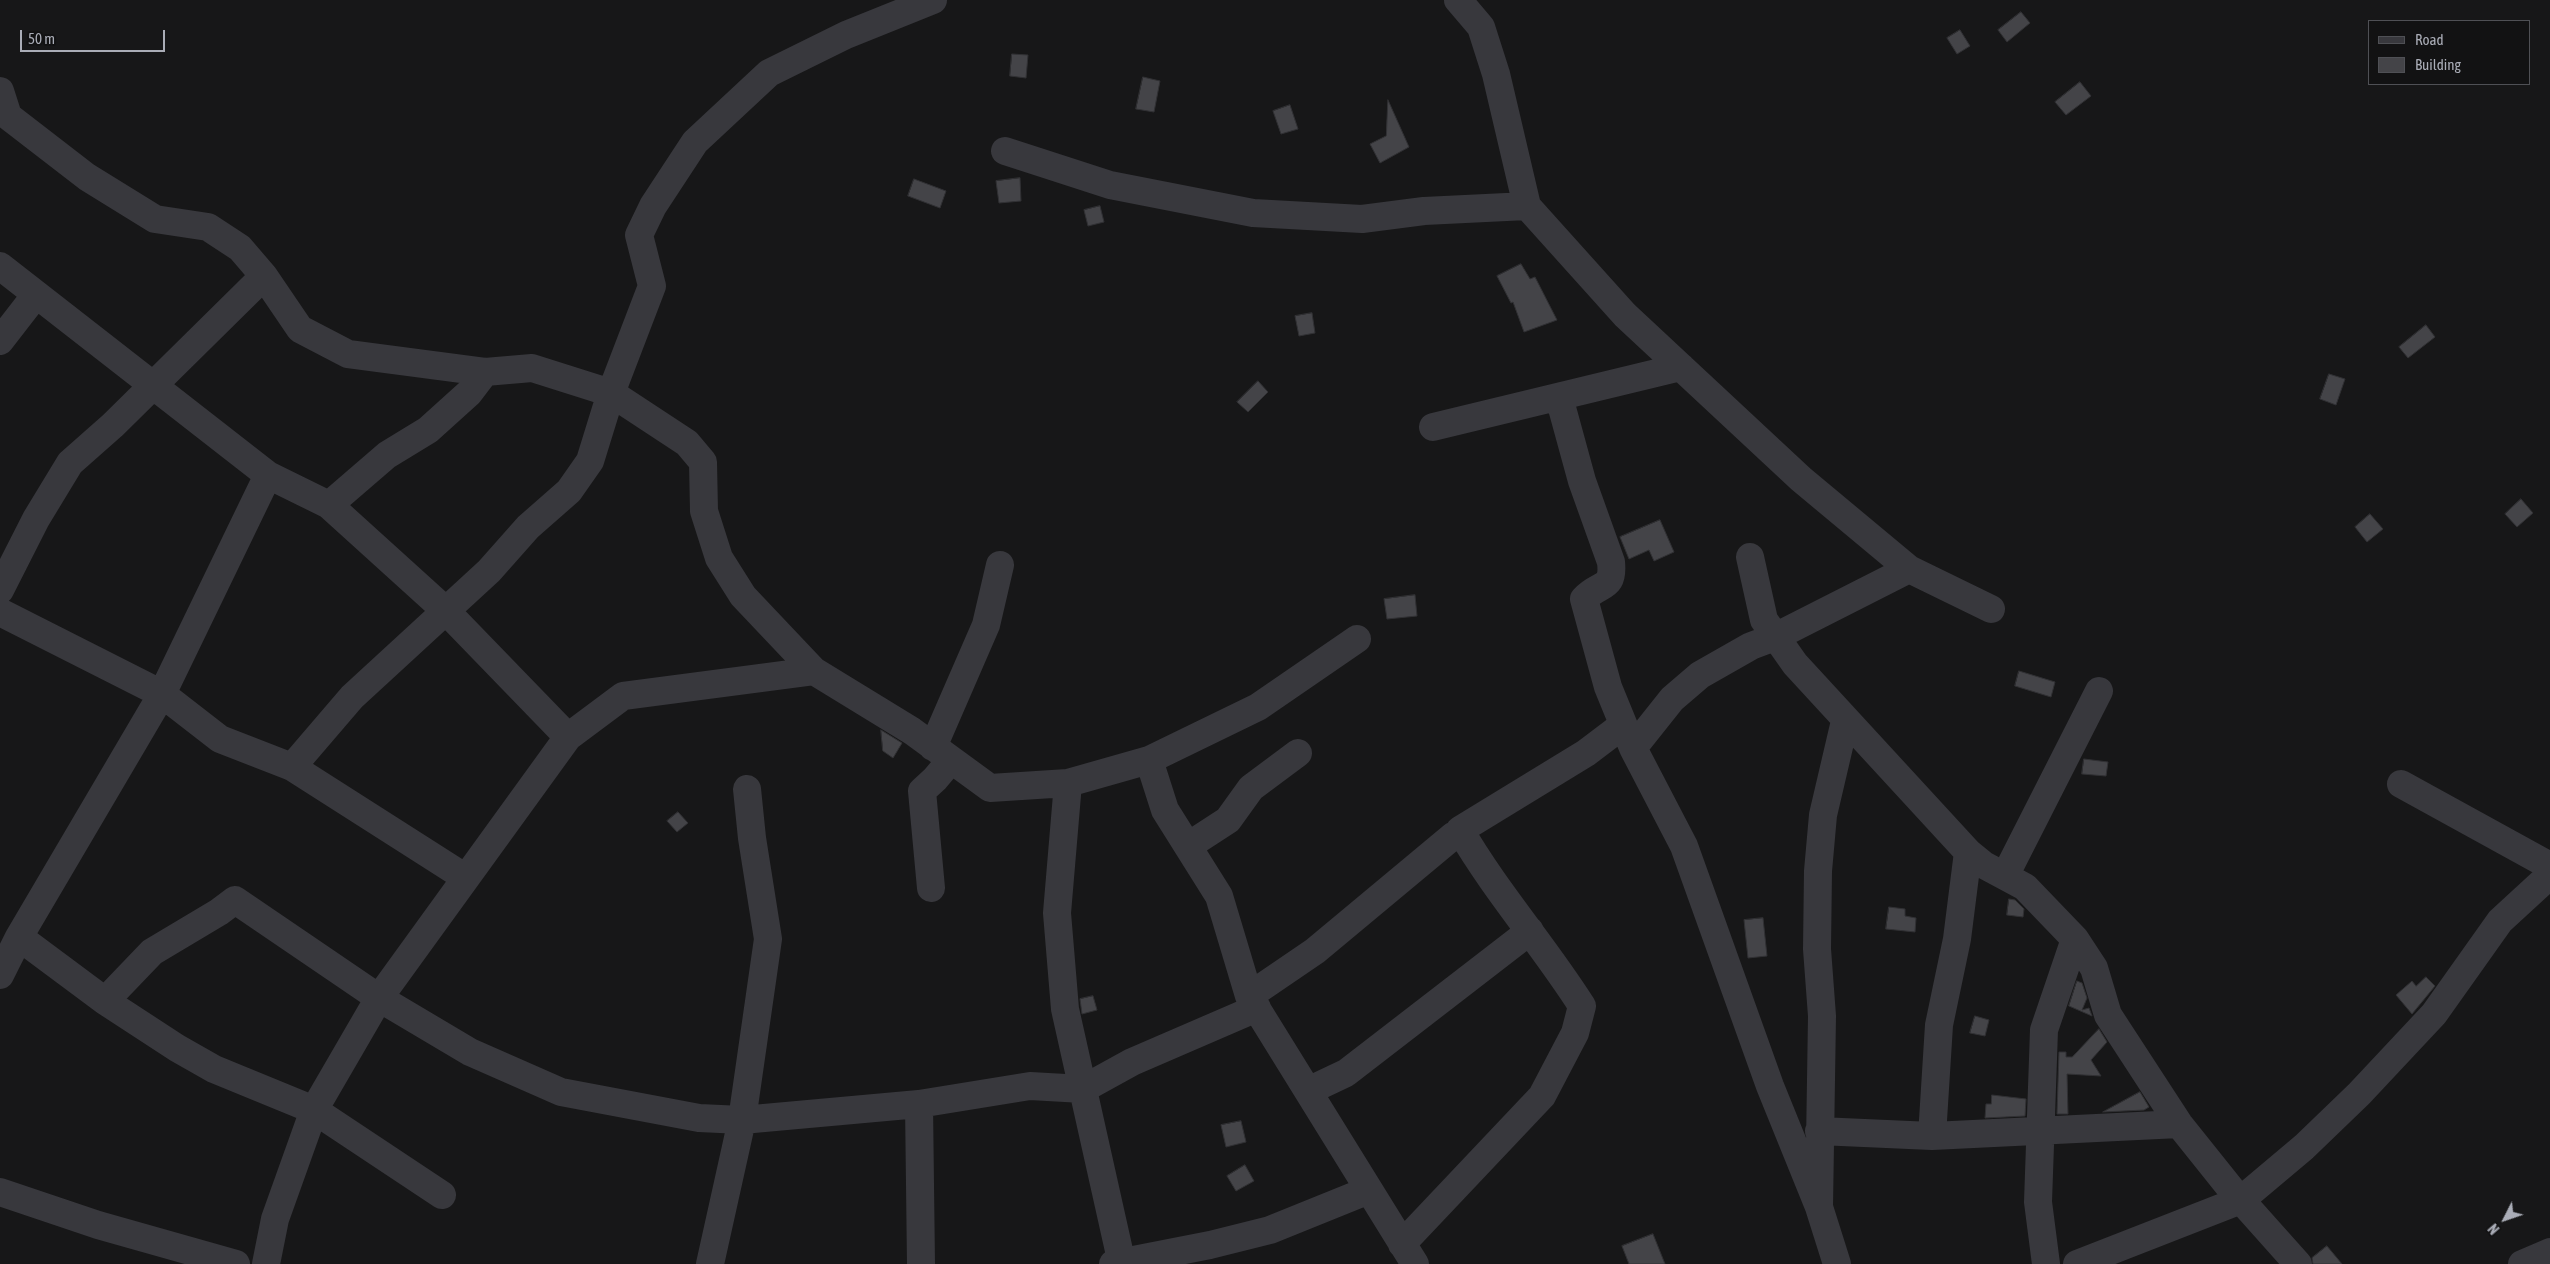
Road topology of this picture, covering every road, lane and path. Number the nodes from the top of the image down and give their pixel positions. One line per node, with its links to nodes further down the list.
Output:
1 (933, 0): 13 (street)
2 (1458, 0): 5 (street)
3 (0, 91): 7 (street)
4 (1005, 151): 5 (street)
5 (1527, 206): 10 (street)
6 (0, 266): 12 (street)
7 (264, 276): 11 (street); 12 (street)
8 (31, 301): 9 (street)
9 (0, 341)
10 (1681, 367): 14 (street); 20 (street)
11 (485, 372): 13 (street); 17 (street)
12 (153, 384): 16 (street); 21 (street)
13 (611, 393): 23 (street); 27 (street)
14 (1559, 397): 15 (street); 32 (street)
15 (1433, 427)
16 (268, 475): 17 (street); 29 (street)
17 (329, 505): 23 (street)
18 (1750, 557): 25 (street)
19 (1000, 565): 33 (street)
20 (1910, 569): 22 (street); 25 (street)
21 (0, 590)
22 (1991, 609)
23 (446, 610): 31 (street); 36 (street)
24 (0, 612): 29 (street)
25 (1775, 637): 30 (street); 32 (street)
26 (1357, 639): 35 (street)
27 (814, 671): 31 (street); 33 (street)
28 (2099, 690): 45 (street)
29 (162, 694): 36 (street); 49 (street)
30 (1846, 721): 42 (street); 61 (street)
31 (568, 736): 46 (street)
32 (1628, 737): 48 (street); 68 (street)
33 (942, 753): 37 (street); 47 (street)
34 (1298, 753): 41 (street)
35 (1149, 760): 37 (street); 41 (street)
36 (292, 767): 46 (street)
37 (1068, 783): 55 (street)
38 (2401, 784): 43 (street)
39 (747, 789): 59 (street)
40 (1453, 836): 54 (street)
41 (1188, 846): 54 (street)
42 (1968, 852): 45 (street); 63 (street)
43 (2550, 866)
44 (2550, 875): 67 (street)
45 (2005, 876): 50 (street)
46 (466, 878): 52 (street)
47 (931, 888)
48 (1530, 931): 56 (street); 70 (street)
49 (19, 938): 51 (street); 53 (street)
50 (2075, 939): 60 (street); 62 (street)
51 (0, 975)
52 (380, 998): 53 (street); 58 (street); 59 (street)
53 (104, 1001): 58 (street)
54 (1253, 1002): 55 (street); 56 (street)
55 (1083, 1089): 57 (street); 71 (street)
56 (1308, 1090): 64 (street)
57 (919, 1104): 59 (street); 75 (street)
58 (314, 1110): 66 (street); 73 (street)
59 (742, 1120): 74 (street)
60 (2179, 1124): 62 (street); 67 (street)
61 (1819, 1131): 63 (street); 68 (street)
62 (2040, 1132): 63 (street); 77 (street)
63 (1932, 1136)
64 (1369, 1190): 70 (street); 71 (street)
65 (0, 1192): 72 (street)
66 (442, 1195)
67 (2241, 1200): 78 (street); 79 (street)
68 (1819, 1207): 76 (street)
69 (2550, 1252): 80 (street)
70 (1409, 1254)
71 (1119, 1263)
72 (236, 1264)
73 (266, 1264)
74 (710, 1264)
75 (921, 1264)
76 (1837, 1264)
77 (2046, 1264)
78 (2077, 1264)
79 (2298, 1264)
80 (2522, 1264)

